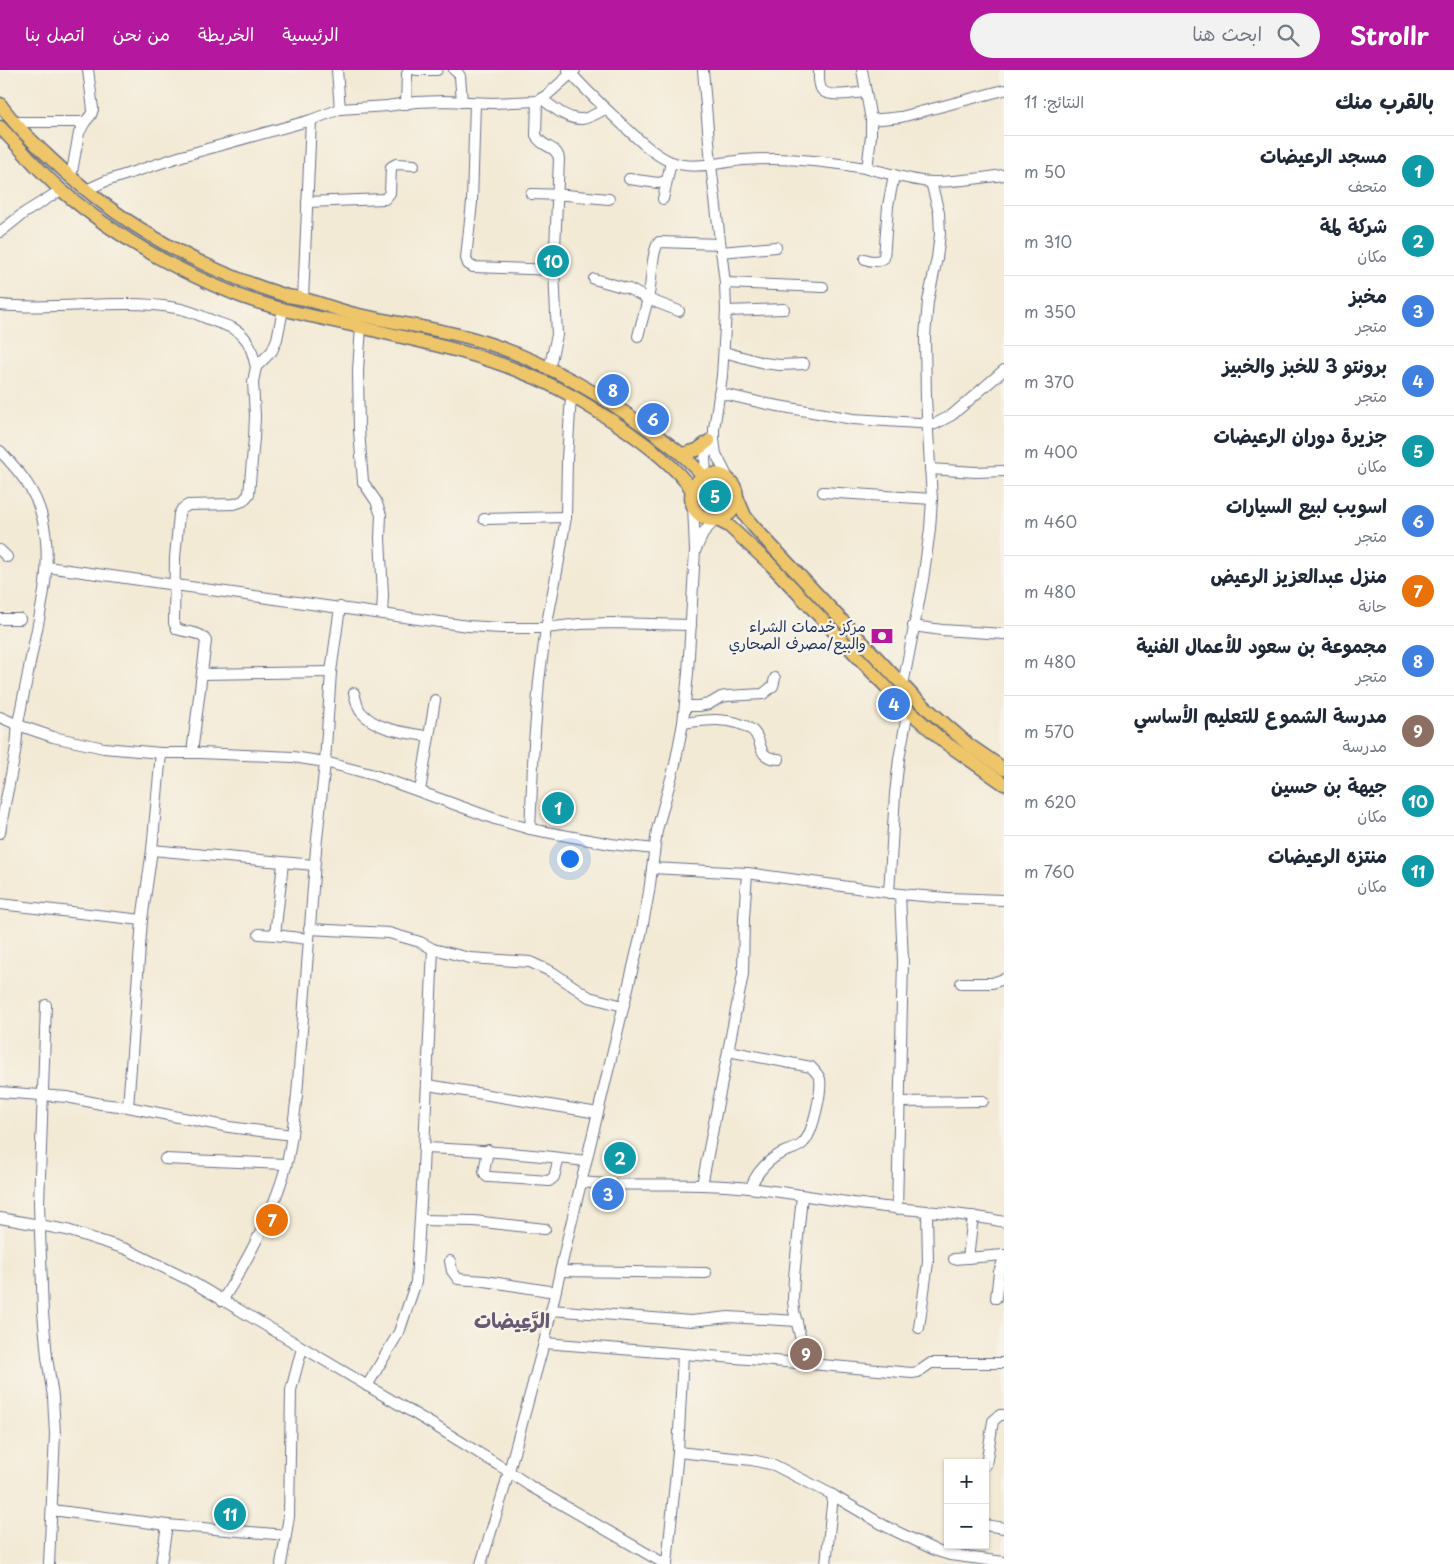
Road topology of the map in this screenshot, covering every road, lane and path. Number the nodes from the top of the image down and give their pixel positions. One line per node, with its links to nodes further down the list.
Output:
1 (88, 70): 23 (street)
2 (337, 70): 18 (street)
3 (409, 70): 17 (street)
4 (416, 70): 5 (street)
5 (437, 70)
6 (454, 70): 14 (street)
7 (703, 70): 27 (street)
8 (819, 70): 12 (street)
9 (862, 70): 12 (street)
10 (571, 71): 13 (street); 19 (street)
11 (1004, 90): 21 (street)
12 (866, 92): 21 (street)
13 (540, 100): 15 (street); 19 (street); 38 (street)
14 (462, 102): 15 (street); 17 (street)
15 (475, 103): 46 (street)
16 (0, 104): 22 (main road)
17 (406, 104): 18 (street)
18 (340, 109): 20 (street)
19 (605, 109): 25 (street)
20 (311, 120): 36 (street); 41 (street)
21 (871, 120): 28 (street)
22 (15, 122): 23 (street); 31 (main road)
23 (84, 122): 31 (street)
24 (0, 127): 35 (main road)
25 (671, 162): 27 (street); 33 (street)
26 (414, 165): 41 (street)
27 (711, 165): 28 (street); 44 (street)
28 (867, 169): 29 (street)
29 (894, 175): 34 (street); 45 (street)
30 (1004, 175): 34 (street)
31 (71, 177): 36 (main road)
32 (629, 179): 33 (street)
33 (666, 181): 40 (street)
34 (931, 182): 66 (street)
35 (61, 190): 42 (street); 54 (main road)
36 (86, 190): 50 (main road)
37 (531, 194): 38 (street)
38 (557, 196): 39 (street); 46 (street)
39 (609, 199)
40 (663, 199)
41 (307, 202): 50 (street)
42 (0, 232)
43 (776, 247): 44 (street)
44 (721, 248): 48 (street); 51 (street)
45 (865, 260)
46 (554, 270): 62 (street)
47 (594, 279): 51 (street)
48 (725, 284): 49 (street); 56 (street)
49 (823, 287)
50 (303, 299): 62 (main road)
51 (648, 299): 55 (street); 58 (street)
52 (0, 305): 61 (street)
53 (784, 309): 56 (street)
54 (284, 310): 57 (main road); 61 (street)
55 (678, 311)
56 (726, 311): 59 (street)
57 (361, 327): 65 (main road); 87 (street)
58 (638, 336)
59 (724, 352): 60 (street); 64 (street)
60 (804, 364)
61 (256, 367): 85 (street)
62 (549, 369): 70 (main road)
63 (1004, 370): 66 (street)
64 (719, 392): 66 (street); 67 (street)
65 (572, 396): 75 (main road); 80 (street)
66 (928, 424): 71 (street)
67 (714, 429): 68 (street); 74 (street)
68 (709, 441): 70 (main road); 73 (street)
69 (0, 451): 84 (street)
70 (682, 454): 73 (main road)
71 (930, 469): 72 (street); 78 (street)
72 (1004, 471)
73 (705, 476): 74 (main road); 75 (main road)
74 (728, 478): 77 (main road)
75 (692, 490): 79 (main road)
76 (822, 492): 78 (street)
77 (738, 497): 82 (main road); 97 (main road)
78 (932, 499): 91 (street)
79 (693, 505): 82 (main road); 83 (street)
80 (566, 516): 81 (street); 92 (street)
81 (484, 519)
82 (716, 520): 83 (street); 101 (main road)
83 (695, 550): 90 (street)
84 (47, 567): 85 (street); 104 (street)
85 (175, 585): 86 (street); 95 (street)
86 (340, 607): 87 (street); 94 (street)
87 (382, 614): 92 (street)
88 (0, 619): 89 (street)
89 (20, 619)
90 (691, 624): 92 (street); 100 (street)
91 (913, 626): 93 (street); 97 (street)
92 (546, 628): 114 (street)
93 (1004, 634)
94 (331, 672): 95 (street); 109 (street)
95 (202, 674): 107 (street)
96 (775, 678): 100 (street)
97 (902, 685): 110 (main road)
98 (354, 693): 105 (street)
99 (435, 700): 105 (street)
100 (685, 706): 103 (street)
101 (908, 710): 111 (main road); 121 (street)
102 (0, 717): 104 (street)
103 (683, 723): 108 (street); 115 (street)
104 (18, 725): 106 (street); 113 (street)
105 (429, 737): 112 (street)
106 (160, 753): 107 (street); 116 (street)
107 (192, 753): 109 (street)
108 (779, 758)
109 (324, 762): 112 (street); 118 (street)
110 (1004, 769)
111 (1004, 784)
112 (420, 791): 114 (street)
113 (0, 827)
114 (530, 829): 115 (street)
115 (654, 849): 119 (street)
116 (152, 850): 117 (street); 125 (street)
117 (283, 862): 118 (street); 128 (street)
118 (314, 865): 127 (street)
119 (652, 868): 120 (street); 133 (street)
120 (747, 873): 121 (street); 134 (street)
121 (889, 892): 122 (street)
122 (900, 894): 123 (street); 139 (street)
123 (1004, 900)
124 (0, 904): 125 (street)
125 (142, 920): 140 (street)
126 (259, 934): 128 (street)
127 (309, 934): 128 (street); 129 (street); 142 (street)
128 (275, 935)
129 (433, 949): 133 (street); 135 (street)
130 (1004, 979): 131 (street)
131 (961, 983)
132 (46, 1005): 137 (street)
133 (623, 1006): 141 (street)
134 (728, 1051): 150 (street); 151 (street)
135 (428, 1086): 141 (street); 143 (street)
136 (0, 1092): 137 (street)
137 (44, 1095): 140 (street); 159 (street)
138 (983, 1101): 139 (street)
139 (900, 1102): 153 (street)
140 (128, 1107): 142 (street)
141 (598, 1113): 147 (street)
142 (292, 1135): 148 (street)
143 (424, 1148): 144 (street); 157 (street)
144 (488, 1150): 145 (street); 145 (street)
145 (559, 1158): 147 (street)
146 (165, 1159): 148 (street)
147 (586, 1161): 149 (street)
148 (286, 1164): 169 (street)
149 (581, 1182): 150 (street); 165 (street)
150 (702, 1184): 151 (street)
151 (751, 1188): 152 (street)
152 (802, 1196): 153 (street); 171 (street)
153 (897, 1209): 154 (street)
154 (927, 1212): 155 (street); 172 (street)
155 (973, 1216): 158 (street); 162 (street)
156 (0, 1218): 159 (street)
157 (421, 1220): 160 (street); 178 (street)
158 (1004, 1222)
159 (40, 1224): 169 (street); 186 (street)
160 (545, 1229)
161 (1004, 1256): 162 (street); 168 (street)
162 (968, 1258): 163 (street)
163 (954, 1259)
164 (450, 1261): 167 (street)
165 (560, 1271): 166 (street); 167 (street)
166 (706, 1273)
167 (555, 1292): 170 (street)
168 (996, 1298)
169 (222, 1301): 174 (street)
170 (552, 1310): 171 (street); 173 (street)
171 (797, 1322): 176 (street)
172 (919, 1328)
173 (544, 1343): 175 (street); 182 (street)
174 (302, 1348): 178 (street); 190 (street)
175 (684, 1354): 176 (street); 180 (street)
176 (800, 1362): 177 (street)
177 (1004, 1363)
178 (367, 1386): 182 (street)
179 (1004, 1415): 181 (street)
180 (678, 1452): 185 (street); 196 (street)
181 (987, 1459)
182 (508, 1471): 183 (street); 184 (street)
183 (530, 1486): 184 (street); 196 (street)
184 (503, 1492): 195 (street)
185 (834, 1495): 191 (street); 197 (street)
186 (52, 1510): 187 (street); 192 (street)
187 (167, 1525): 190 (street); 193 (street)
188 (989, 1526): 189 (street)
189 (1004, 1528)
190 (286, 1535): 194 (street)
191 (1004, 1562)
192 (49, 1564)
193 (161, 1564)
194 (281, 1564)
195 (481, 1564)
196 (666, 1564)
197 (826, 1564)

